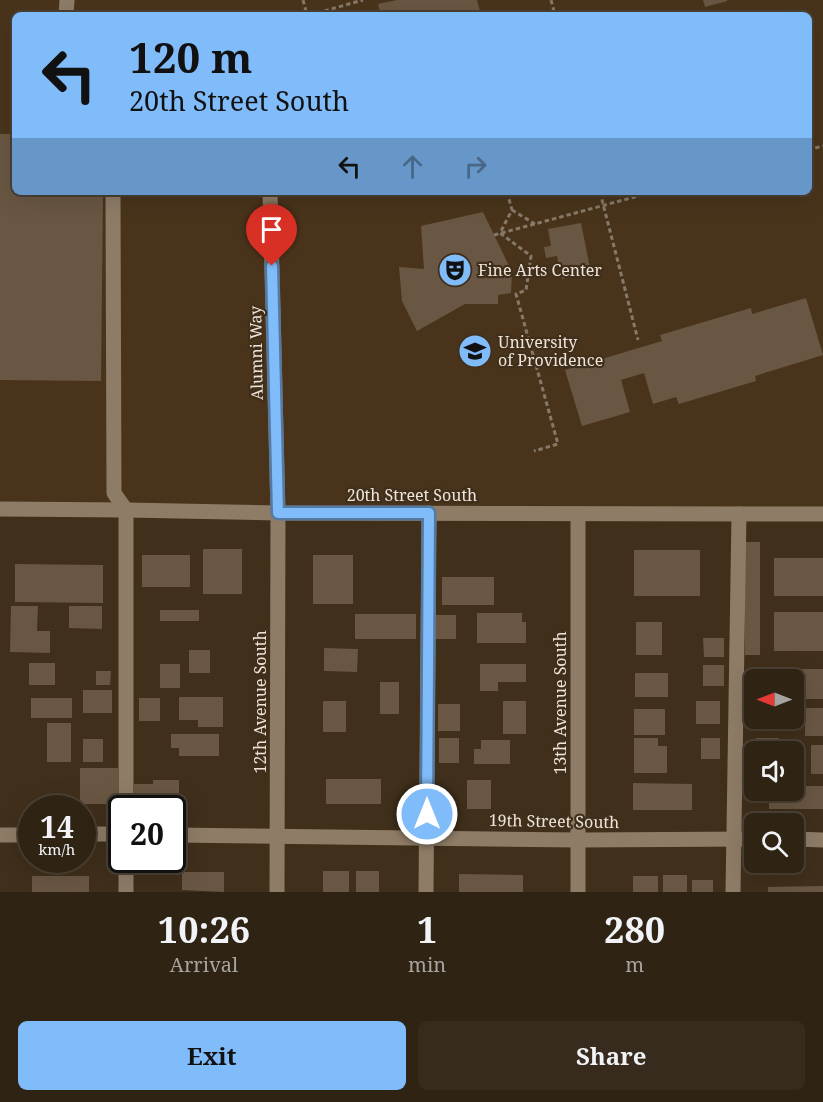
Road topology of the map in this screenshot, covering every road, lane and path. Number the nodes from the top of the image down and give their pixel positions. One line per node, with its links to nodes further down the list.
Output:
1 (363, 0): 2 (path)
2 (320, 12)
3 (113, 195): 16 (street)
4 (270, 195): 17 (street, Alumni Way)
5 (508, 195): 9 (path)
6 (601, 195): 8 (path)
7 (641, 195): 8 (path)
8 (603, 205): 10 (path); 13 (path)
9 (512, 210): 10 (path); 11 (path)
10 (536, 224): 11 (path)
11 (500, 234): 12 (path); 14 (path)
12 (494, 235)
13 (638, 340)
14 (534, 451)
15 (0, 509): 16 (street, 20th Street South)
16 (126, 510): 17 (street, 20th Street South); 22 (street)
17 (278, 513): 18 (street, 20th Street South); 26 (street, 12th Avenue South)
18 (429, 513): 19 (street, 20th Street South); 27 (street)
19 (578, 514): 20 (street, 20th Street South); 31 (street, 13th Avenue South)
20 (739, 514): 21 (street, 20th Street South); 28 (street)
21 (823, 514)
22 (126, 795)
23 (0, 835): 24 (street)
24 (18, 835)
25 (186, 835): 26 (street, 19th Street South)
26 (277, 836): 27 (street, 19th Street South); 35 (street, 12th Avenue South)
27 (426, 837): 31 (street, 19th Street South); 36 (street)
28 (734, 838): 29 (street, 19th Street South); 31 (street, 19th Street South); 38 (street)
29 (744, 838)
30 (804, 839): 32 (street)
31 (578, 840): 37 (street, 13th Avenue South)
32 (823, 840)
33 (126, 873): 34 (street)
34 (126, 892)
35 (277, 892)
36 (426, 892)
37 (578, 892)
38 (733, 892)

